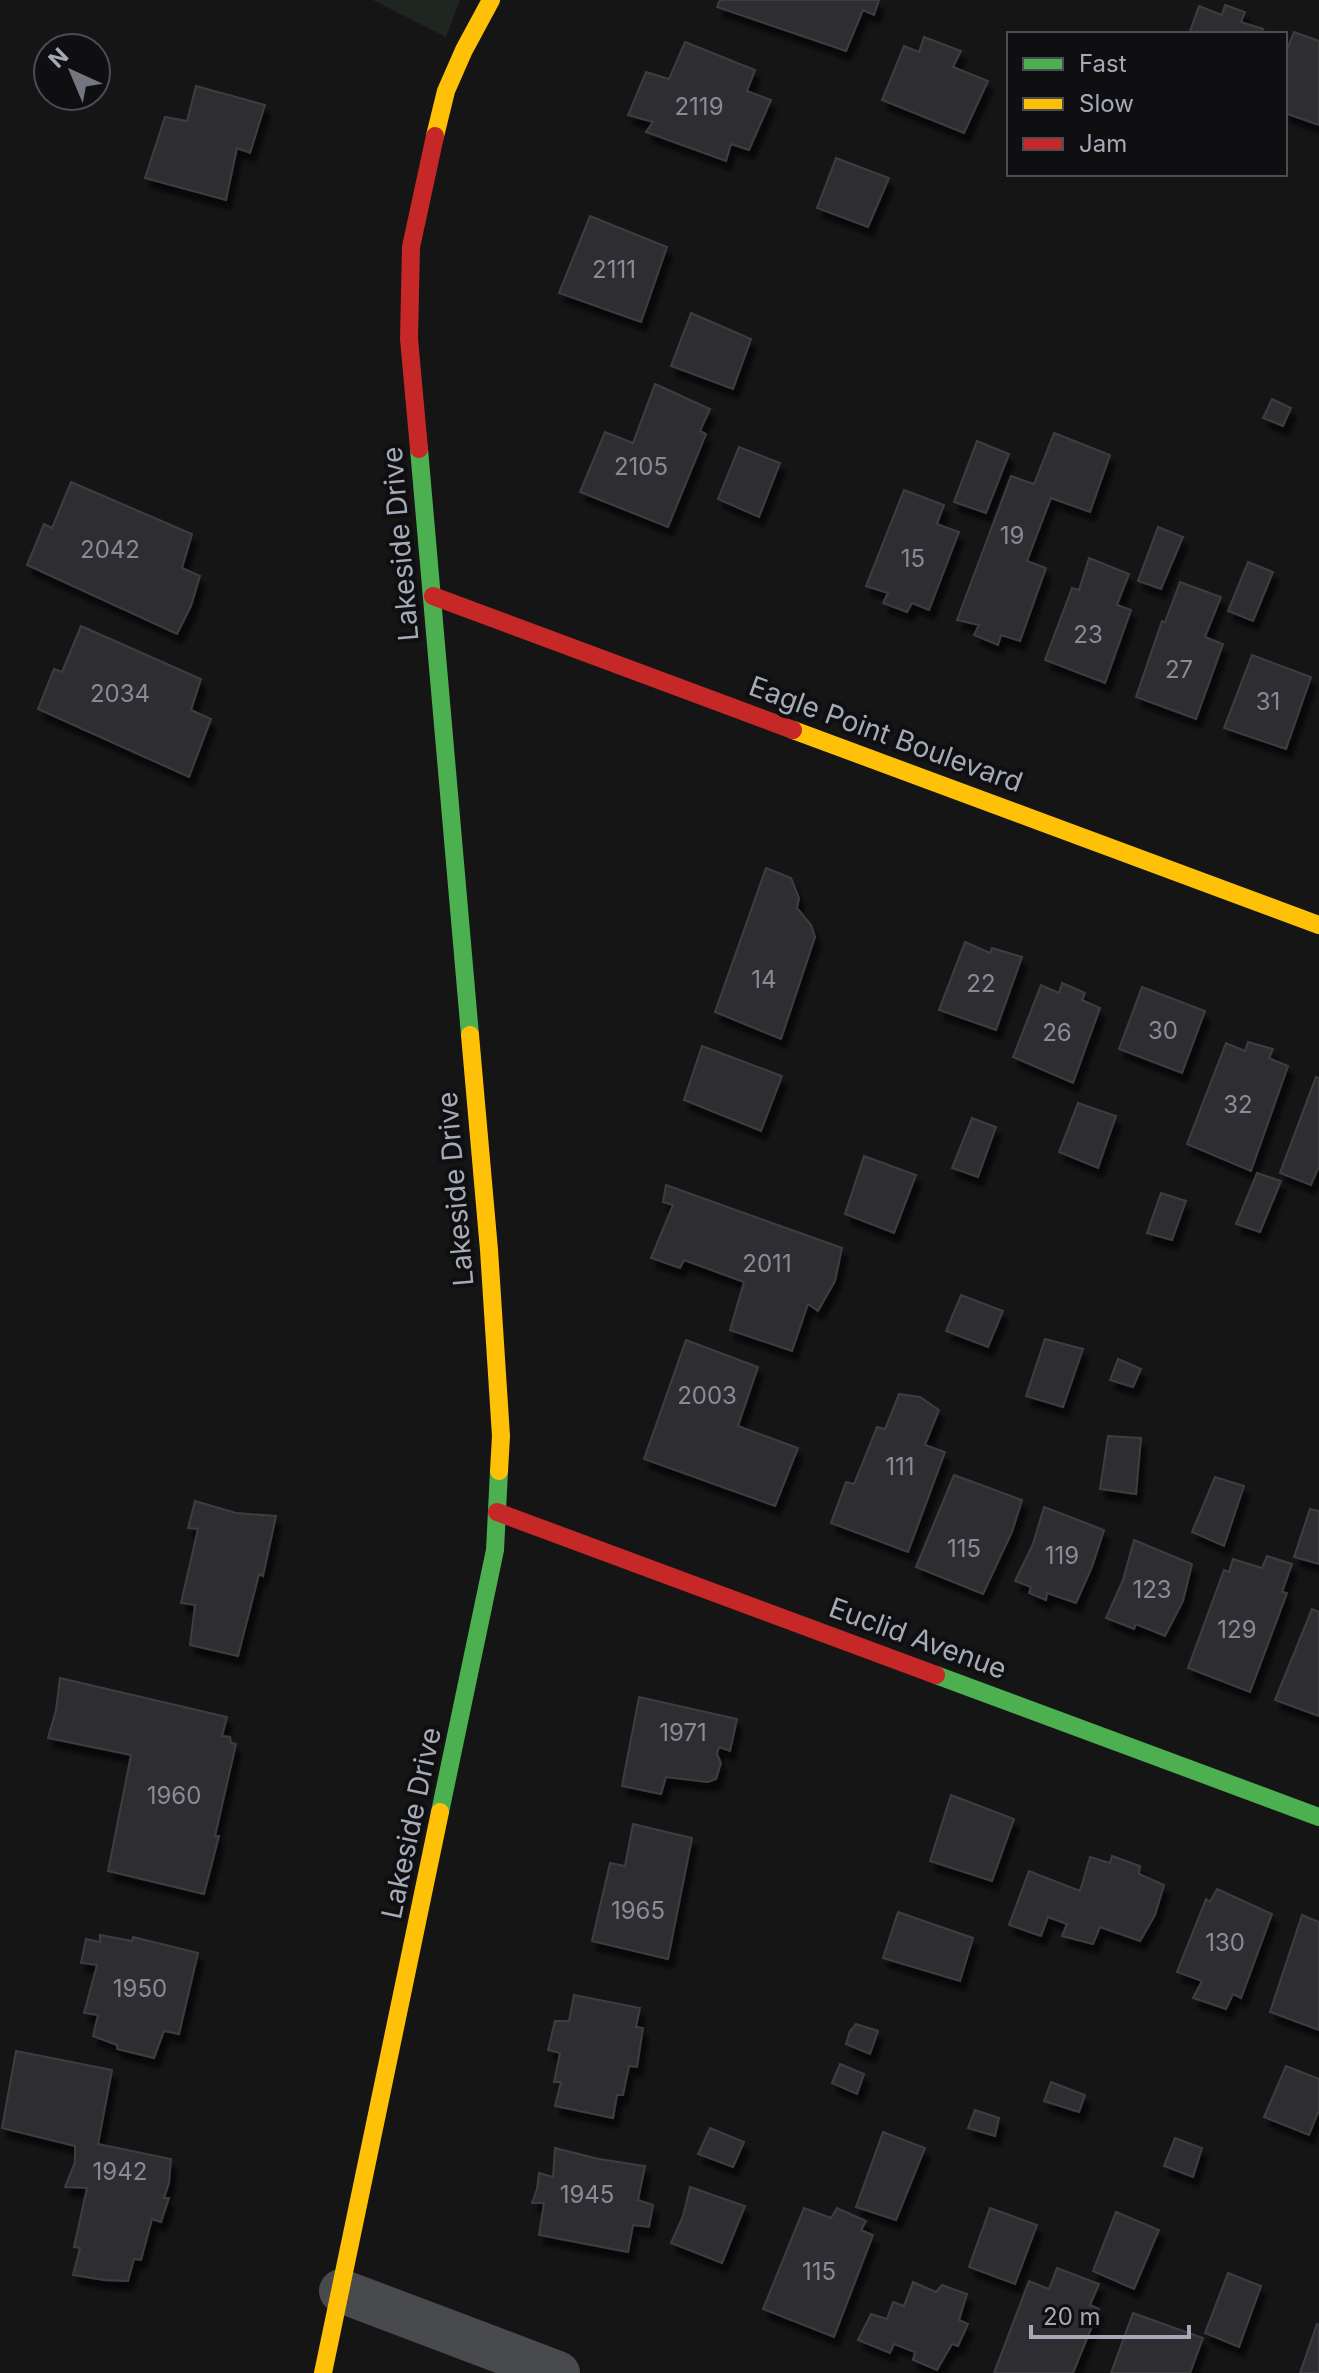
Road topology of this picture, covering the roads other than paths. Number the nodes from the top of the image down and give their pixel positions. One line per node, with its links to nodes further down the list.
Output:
1 (491, 0): 2 (street, Lakeside Drive)
2 (433, 596): 3 (street, Eagle Point Boulevard); 4 (street, Lakeside Drive)
3 (1319, 925)
4 (497, 1512): 5 (street, Euclid Avenue); 6 (street, Lakeside Drive)
5 (1319, 1817)
6 (341, 2291): 7 (street, Lakeside Drive); 8 (street)
7 (323, 2373)
8 (558, 2373)

